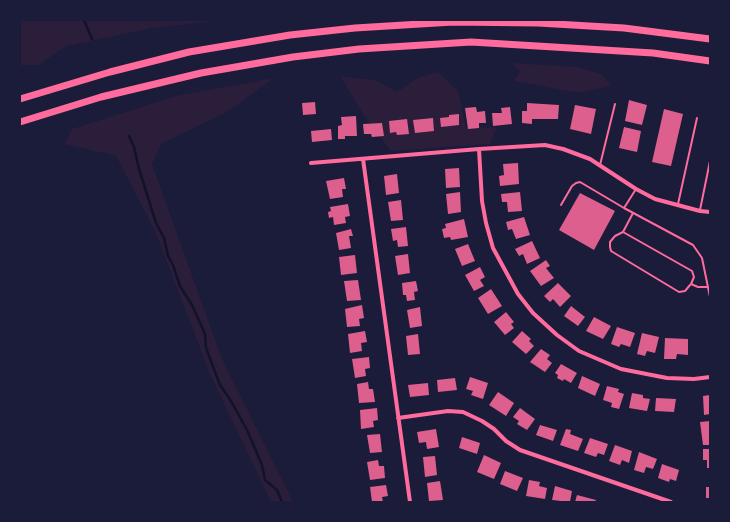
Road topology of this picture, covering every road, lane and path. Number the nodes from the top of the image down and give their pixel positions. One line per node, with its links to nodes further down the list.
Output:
1 (710, 40): 3 (highway)
2 (710, 61): 6 (highway)
3 (20, 99)
4 (615, 104): 11 (lane)
5 (697, 118): 14 (lane)
6 (20, 122)
7 (479, 149): 8 (street); 11 (street); 23 (street)
8 (363, 159): 10 (street); 24 (street)
9 (710, 161): 16 (lane)
10 (312, 163)
11 (600, 165): 12 (street)
12 (636, 189): 14 (street); 15 (lane)
13 (561, 205): 15 (lane)
14 (677, 206): 16 (street)
15 (624, 208): 18 (lane)
16 (700, 211): 17 (street)
17 (710, 212)
18 (634, 213): 19 (lane); 21 (lane)
19 (623, 232): 20 (lane); 20 (lane)
20 (691, 284): 21 (lane)
21 (707, 287): 22 (lane)
22 (710, 297)
23 (710, 377)
24 (398, 418): 25 (street); 26 (street)
25 (410, 502)
26 (671, 502)

